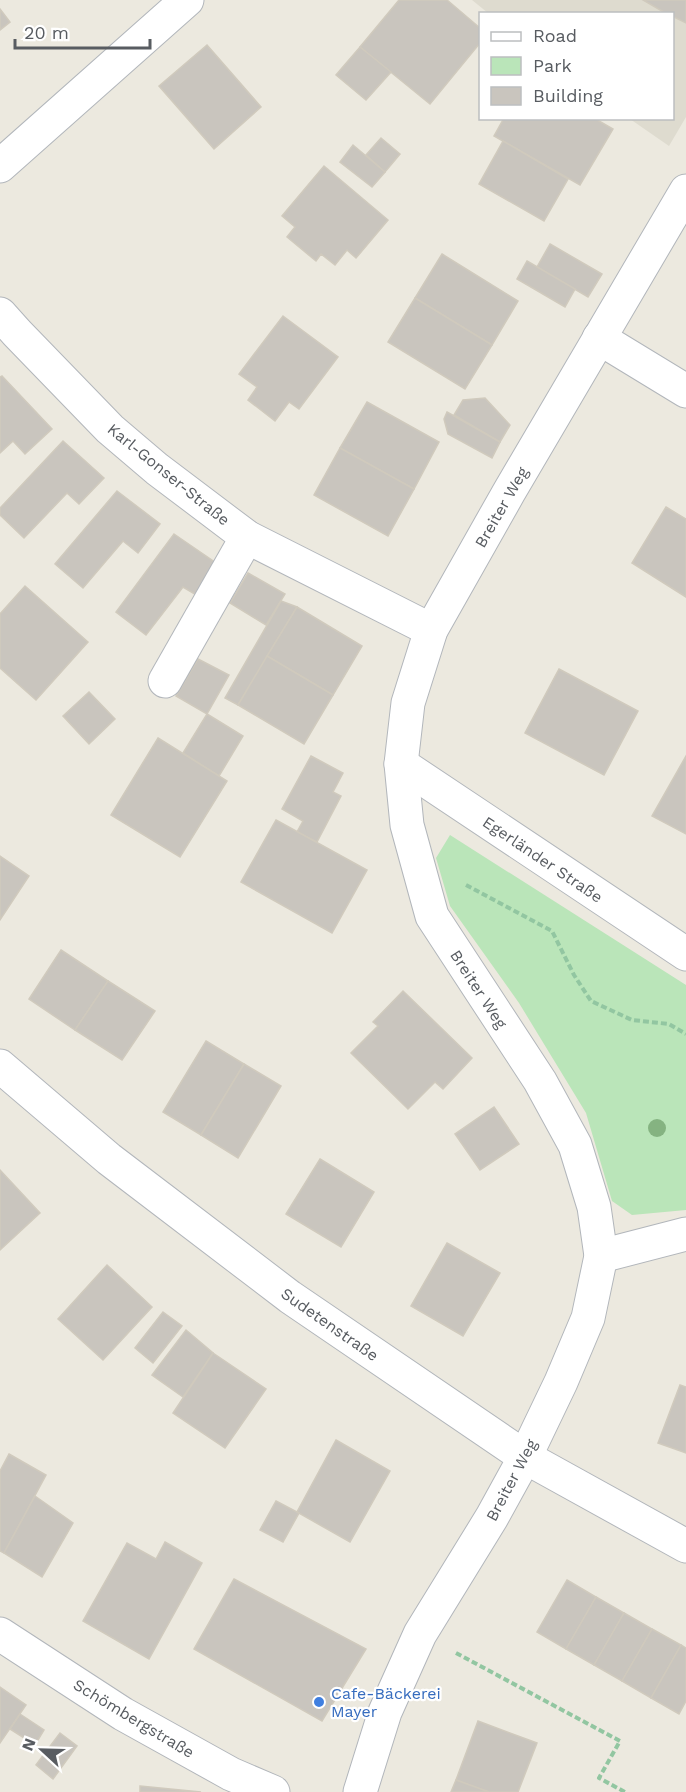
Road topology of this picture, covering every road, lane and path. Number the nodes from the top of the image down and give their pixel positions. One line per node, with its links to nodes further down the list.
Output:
1 (187, 0): 2 (street)
2 (0, 166)
3 (686, 191): 5 (street, Breiter Weg)
4 (6, 332): 7 (street, Karl-Gonser-Straße)
5 (599, 338): 6 (street); 8 (street, Breiter Weg)
6 (686, 391)
7 (247, 537): 8 (street, Karl-Gonser-Straße); 9 (street, Karl-Gonser-Straße)
8 (431, 630): 10 (street, Breiter Weg)
9 (165, 681)
10 (401, 764): 12 (street, Egerländer Straße); 16 (street, Breiter Weg)
11 (462, 883): 13 (path)
12 (686, 954)
13 (686, 1034)
14 (0, 1066): 17 (street, Sudetenstraße)
15 (686, 1234): 16 (street)
16 (601, 1256): 17 (street, Breiter Weg)
17 (525, 1457): 18 (street, Sudetenstraße); 20 (street, Breiter Weg)
18 (686, 1545)
19 (0, 1634): 21 (street, Schömbergstraße)
20 (420, 1634): 22 (street, Breiter Weg); 23 (path)
21 (273, 1792)
22 (360, 1792)
23 (625, 1792)

